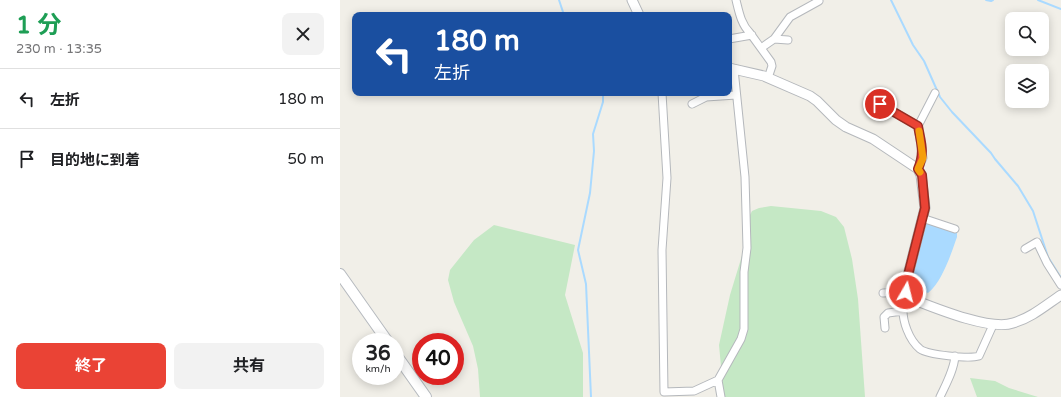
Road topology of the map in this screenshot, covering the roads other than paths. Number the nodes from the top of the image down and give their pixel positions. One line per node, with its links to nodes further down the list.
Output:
1 (632, 0): 4 (street)
2 (736, 0): 5 (street)
3 (819, 1): 7 (street)
4 (638, 12)
5 (752, 35): 6 (street); 9 (street)
6 (732, 38)
7 (774, 39): 8 (street); 9 (street)
8 (788, 40)
9 (761, 48): 12 (street)
10 (732, 68): 12 (street)
11 (732, 73): 15 (street)
12 (768, 78): 21 (street)
13 (935, 93): 20 (street)
14 (732, 95): 15 (street)
15 (736, 95): 36 (street)
16 (662, 96): 36 (street)
17 (721, 96): 18 (street)
18 (692, 104)
19 (880, 104): 20 (street)
20 (918, 126): 21 (street)
21 (918, 169): 22 (street)
22 (922, 218): 23 (street); 28 (street)
23 (955, 229)
24 (1025, 249): 26 (street)
25 (340, 274): 33 (main road)
26 (1061, 285)
27 (883, 292): 28 (street)
28 (907, 293): 30 (street); 31 (street)
29 (1061, 295): 31 (street)
30 (903, 311): 32 (street); 34 (street)
31 (993, 325): 34 (street)
32 (886, 328)
33 (382, 333)
34 (955, 356): 39 (street)
35 (404, 365): 37 (main road)
36 (718, 380): 38 (street)
37 (426, 397)
38 (721, 397)
39 (940, 397)

